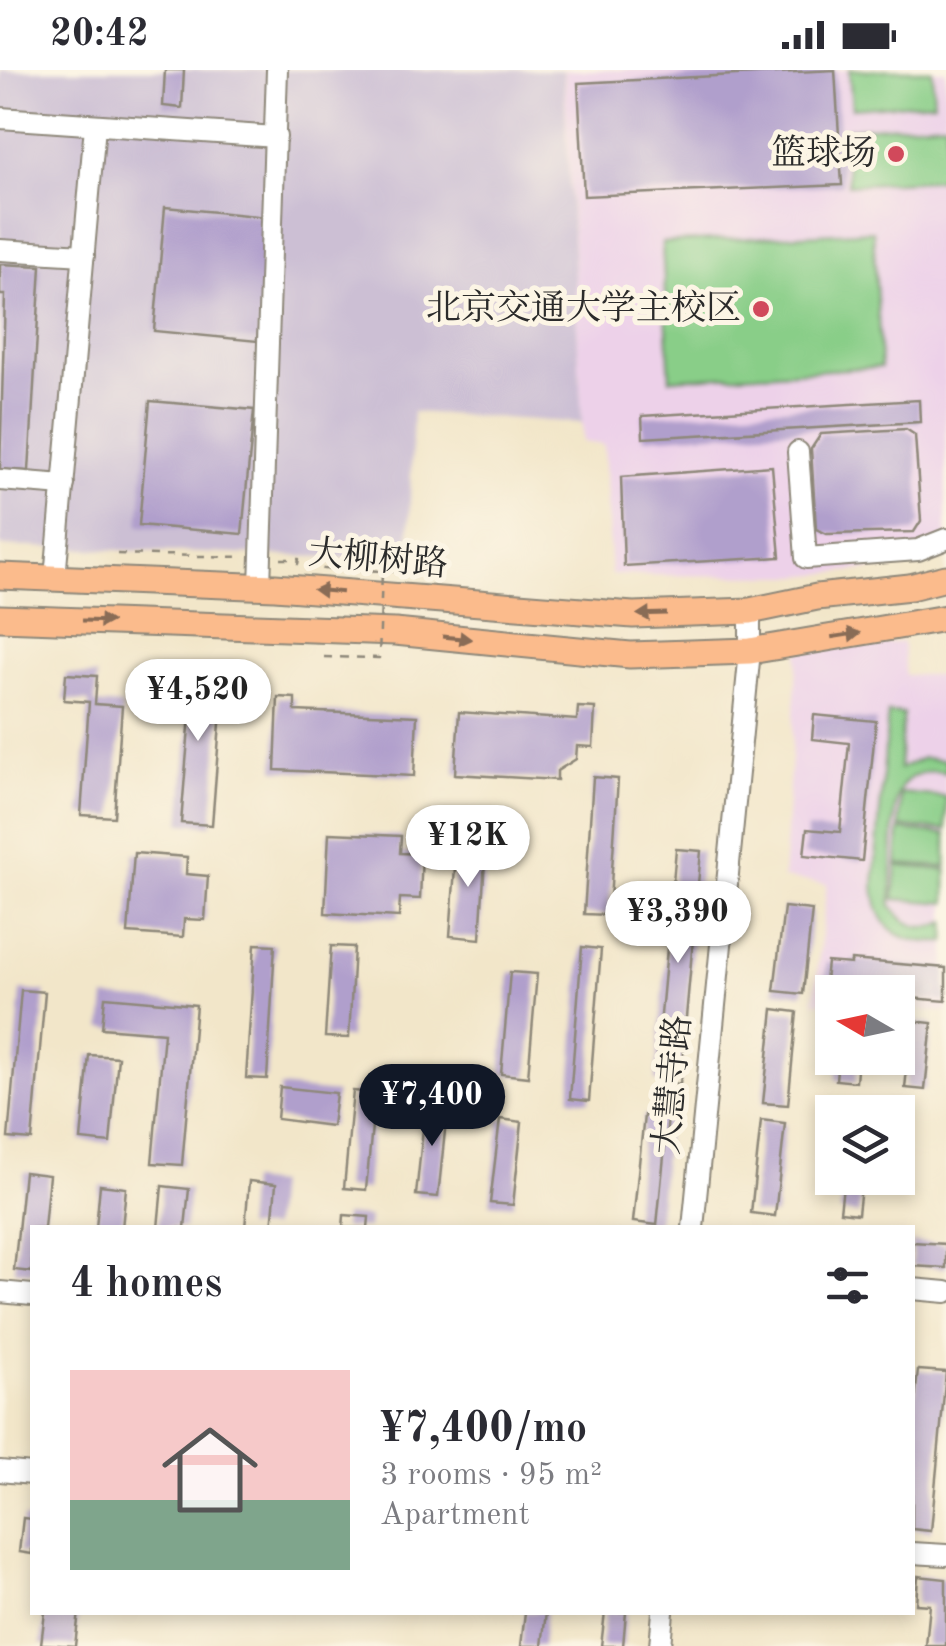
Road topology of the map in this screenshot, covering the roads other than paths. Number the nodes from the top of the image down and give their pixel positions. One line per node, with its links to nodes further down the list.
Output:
1 (277, 70): 4 (street)
2 (0, 118): 3 (street)
3 (95, 126): 4 (street); 6 (street)
4 (276, 137): 14 (street)
5 (0, 250): 6 (street)
6 (84, 255): 9 (street)
7 (798, 452): 10 (street)
8 (0, 480): 9 (street)
9 (64, 484): 12 (street)
10 (946, 539)
11 (0, 576): 12 (main road, 大柳树路)
12 (56, 578): 14 (main road, 大柳树路)
13 (946, 578): 15 (main road, 大柳树路)
14 (260, 586): 15 (main road, 大柳树路, one-way to 14)
15 (750, 611): 18 (street, 大慧寺路)
16 (0, 618): 18 (main road, 大柳树路, one-way to 18)
17 (946, 618): 18 (main road, 大柳树路, one-way to 17)
18 (750, 651): 19 (street, 大慧寺路)
19 (693, 1225)
20 (915, 1289): 22 (street)
21 (0, 1292): 23 (street)
22 (946, 1292)
23 (30, 1295)
24 (0, 1471): 25 (street)
25 (30, 1474)
26 (915, 1553): 27 (street)
27 (946, 1555)
28 (663, 1615): 29 (street)
29 (660, 1646)

